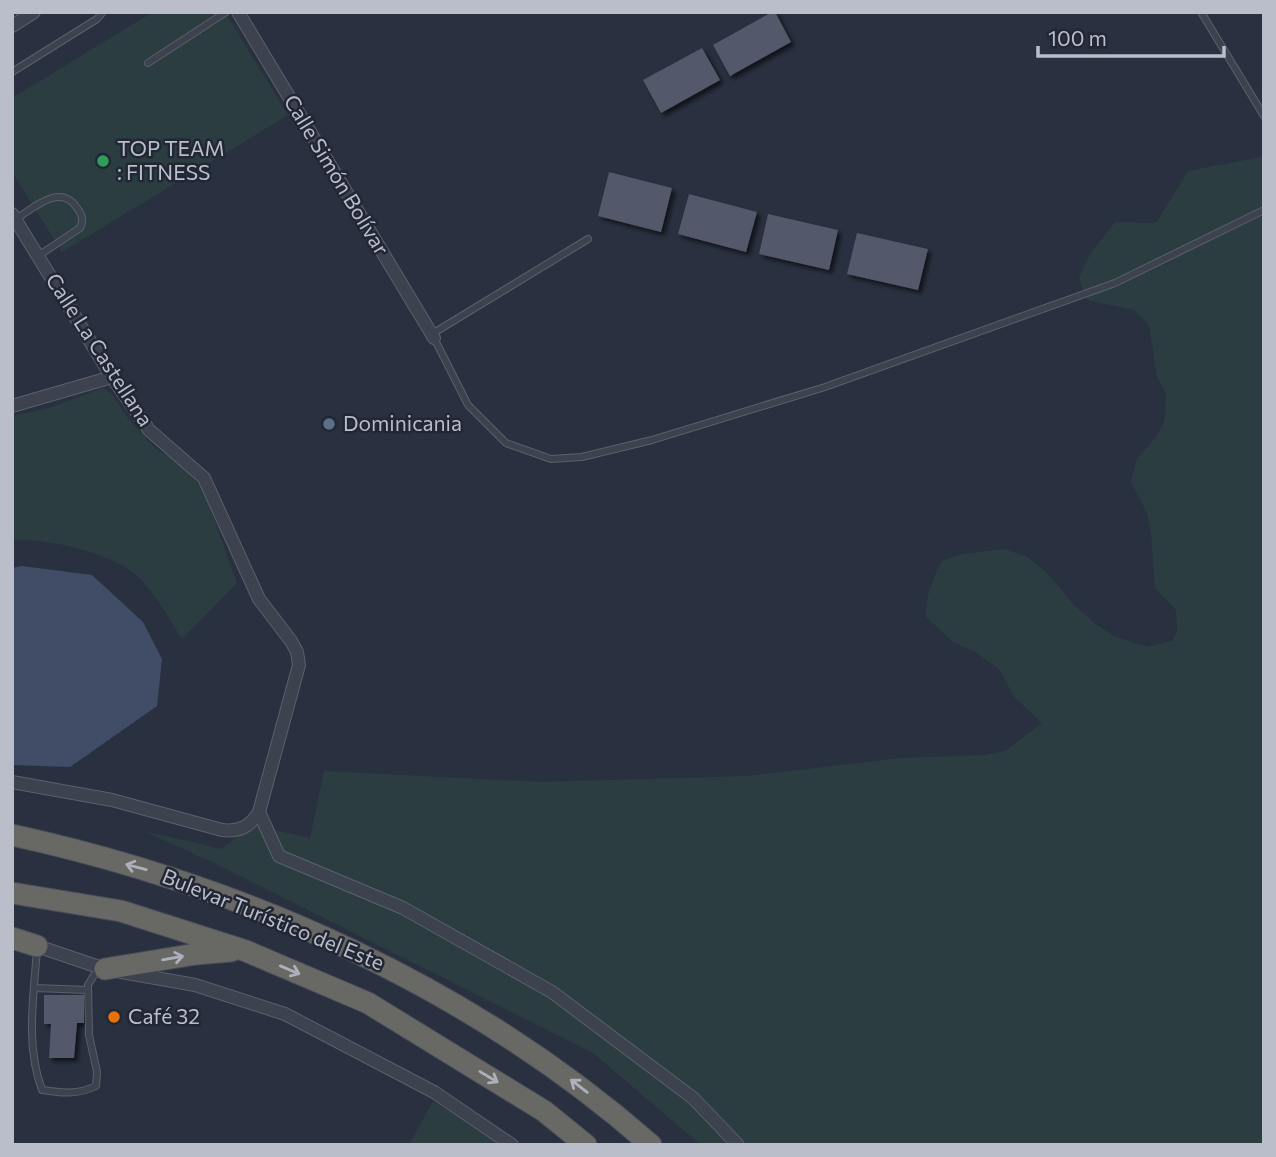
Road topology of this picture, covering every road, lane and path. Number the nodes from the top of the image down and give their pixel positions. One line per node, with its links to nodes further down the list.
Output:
1 (34, 12): 6 (street)
2 (103, 12): 8 (lane)
3 (226, 12): 7 (lane)
4 (237, 12): 14 (street, Calle Simón Bolívar)
5 (1200, 12): 9 (lane)
6 (12, 26)
7 (148, 63)
8 (12, 72)
9 (1264, 116)
10 (1264, 210): 14 (lane)
11 (14, 217): 13 (street, Calle La Castellana); 13 (lane)
12 (587, 239): 14 (lane)
13 (38, 256): 15 (street, Calle La Castellana)
14 (433, 336)
15 (112, 377): 16 (street); 18 (street, Calle La Castellana)
16 (12, 406)
17 (12, 782): 18 (street)
18 (259, 813): 32 (street)
19 (12, 835): 27 (highway, Bulevar Turístico del Este, one-way to 19)
20 (12, 893): 23 (highway, Bulevar Turístico del Este)
21 (12, 938): 22 (highway)
22 (37, 946): 24 (street); 25 (lane)
23 (246, 951): 24 (highway, one-way to 23); 29 (highway, Bulevar Turístico del Este, one-way to 29)
24 (106, 969): 26 (lane); 28 (street)
25 (35, 988): 26 (lane); 26 (lane)
26 (88, 990)
27 (621, 1118): 30 (highway, Bulevar Turístico del Este); 31 (highway)
28 (512, 1145)
29 (586, 1145)
30 (651, 1145)
31 (668, 1145)
32 (738, 1145)

